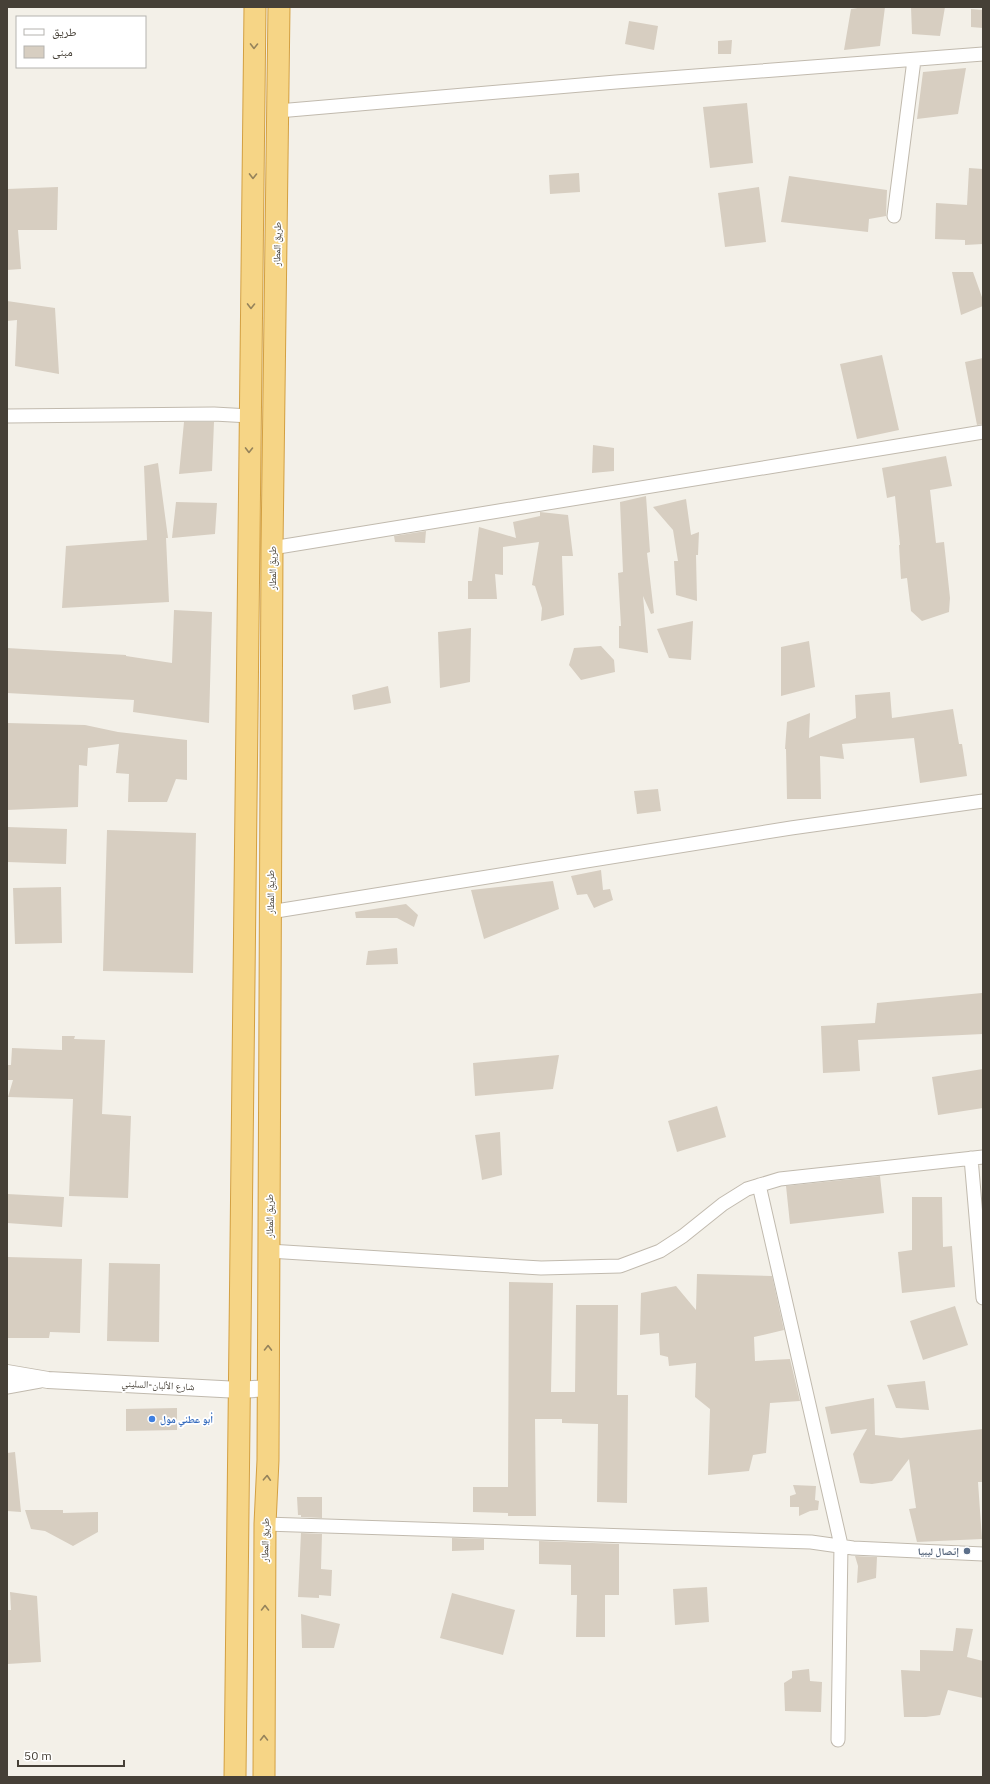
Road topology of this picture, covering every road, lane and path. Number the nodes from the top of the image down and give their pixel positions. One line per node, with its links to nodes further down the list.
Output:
1 (255, 7): 8 (highway, one-way to 8)
2 (279, 7): 5 (highway, طريق المطار)
3 (983, 54): 4 (street)
4 (914, 60): 5 (street); 6 (street)
5 (278, 111): 7 (highway, طريق المطار)
6 (894, 216)
7 (276, 255): 8 (highway); 12 (highway, طريق المطار)
8 (252, 258): 10 (highway, one-way to 10)
9 (7, 416): 10 (street)
10 (250, 416): 23 (highway, one-way to 23)
11 (983, 432): 12 (street)
12 (272, 548): 14 (highway, طريق المطار)
13 (983, 801): 14 (street)
14 (270, 912): 17 (highway, طريق المطار)
15 (977, 1158): 16 (street); 18 (street)
16 (759, 1185): 17 (street); 25 (street)
17 (269, 1251): 22 (highway, طريق المطار, one-way to 17)
18 (983, 1298)
19 (7, 1373): 20 (street, شارع الألبان-السليني)
20 (48, 1380): 21 (street, شارع الألبان-السليني); 23 (street, شارع الألبان-السليني)
21 (7, 1387)
22 (268, 1388): 23 (street, شارع الألبان-السليني); 24 (highway, طريق المطار, one-way to 22)
23 (240, 1390): 28 (highway)
24 (265, 1524): 25 (street); 29 (highway, طريق المطار, one-way to 24)
25 (841, 1546): 26 (street); 27 (street)
26 (983, 1554)
27 (838, 1740)
28 (235, 1777)
29 (264, 1777)

